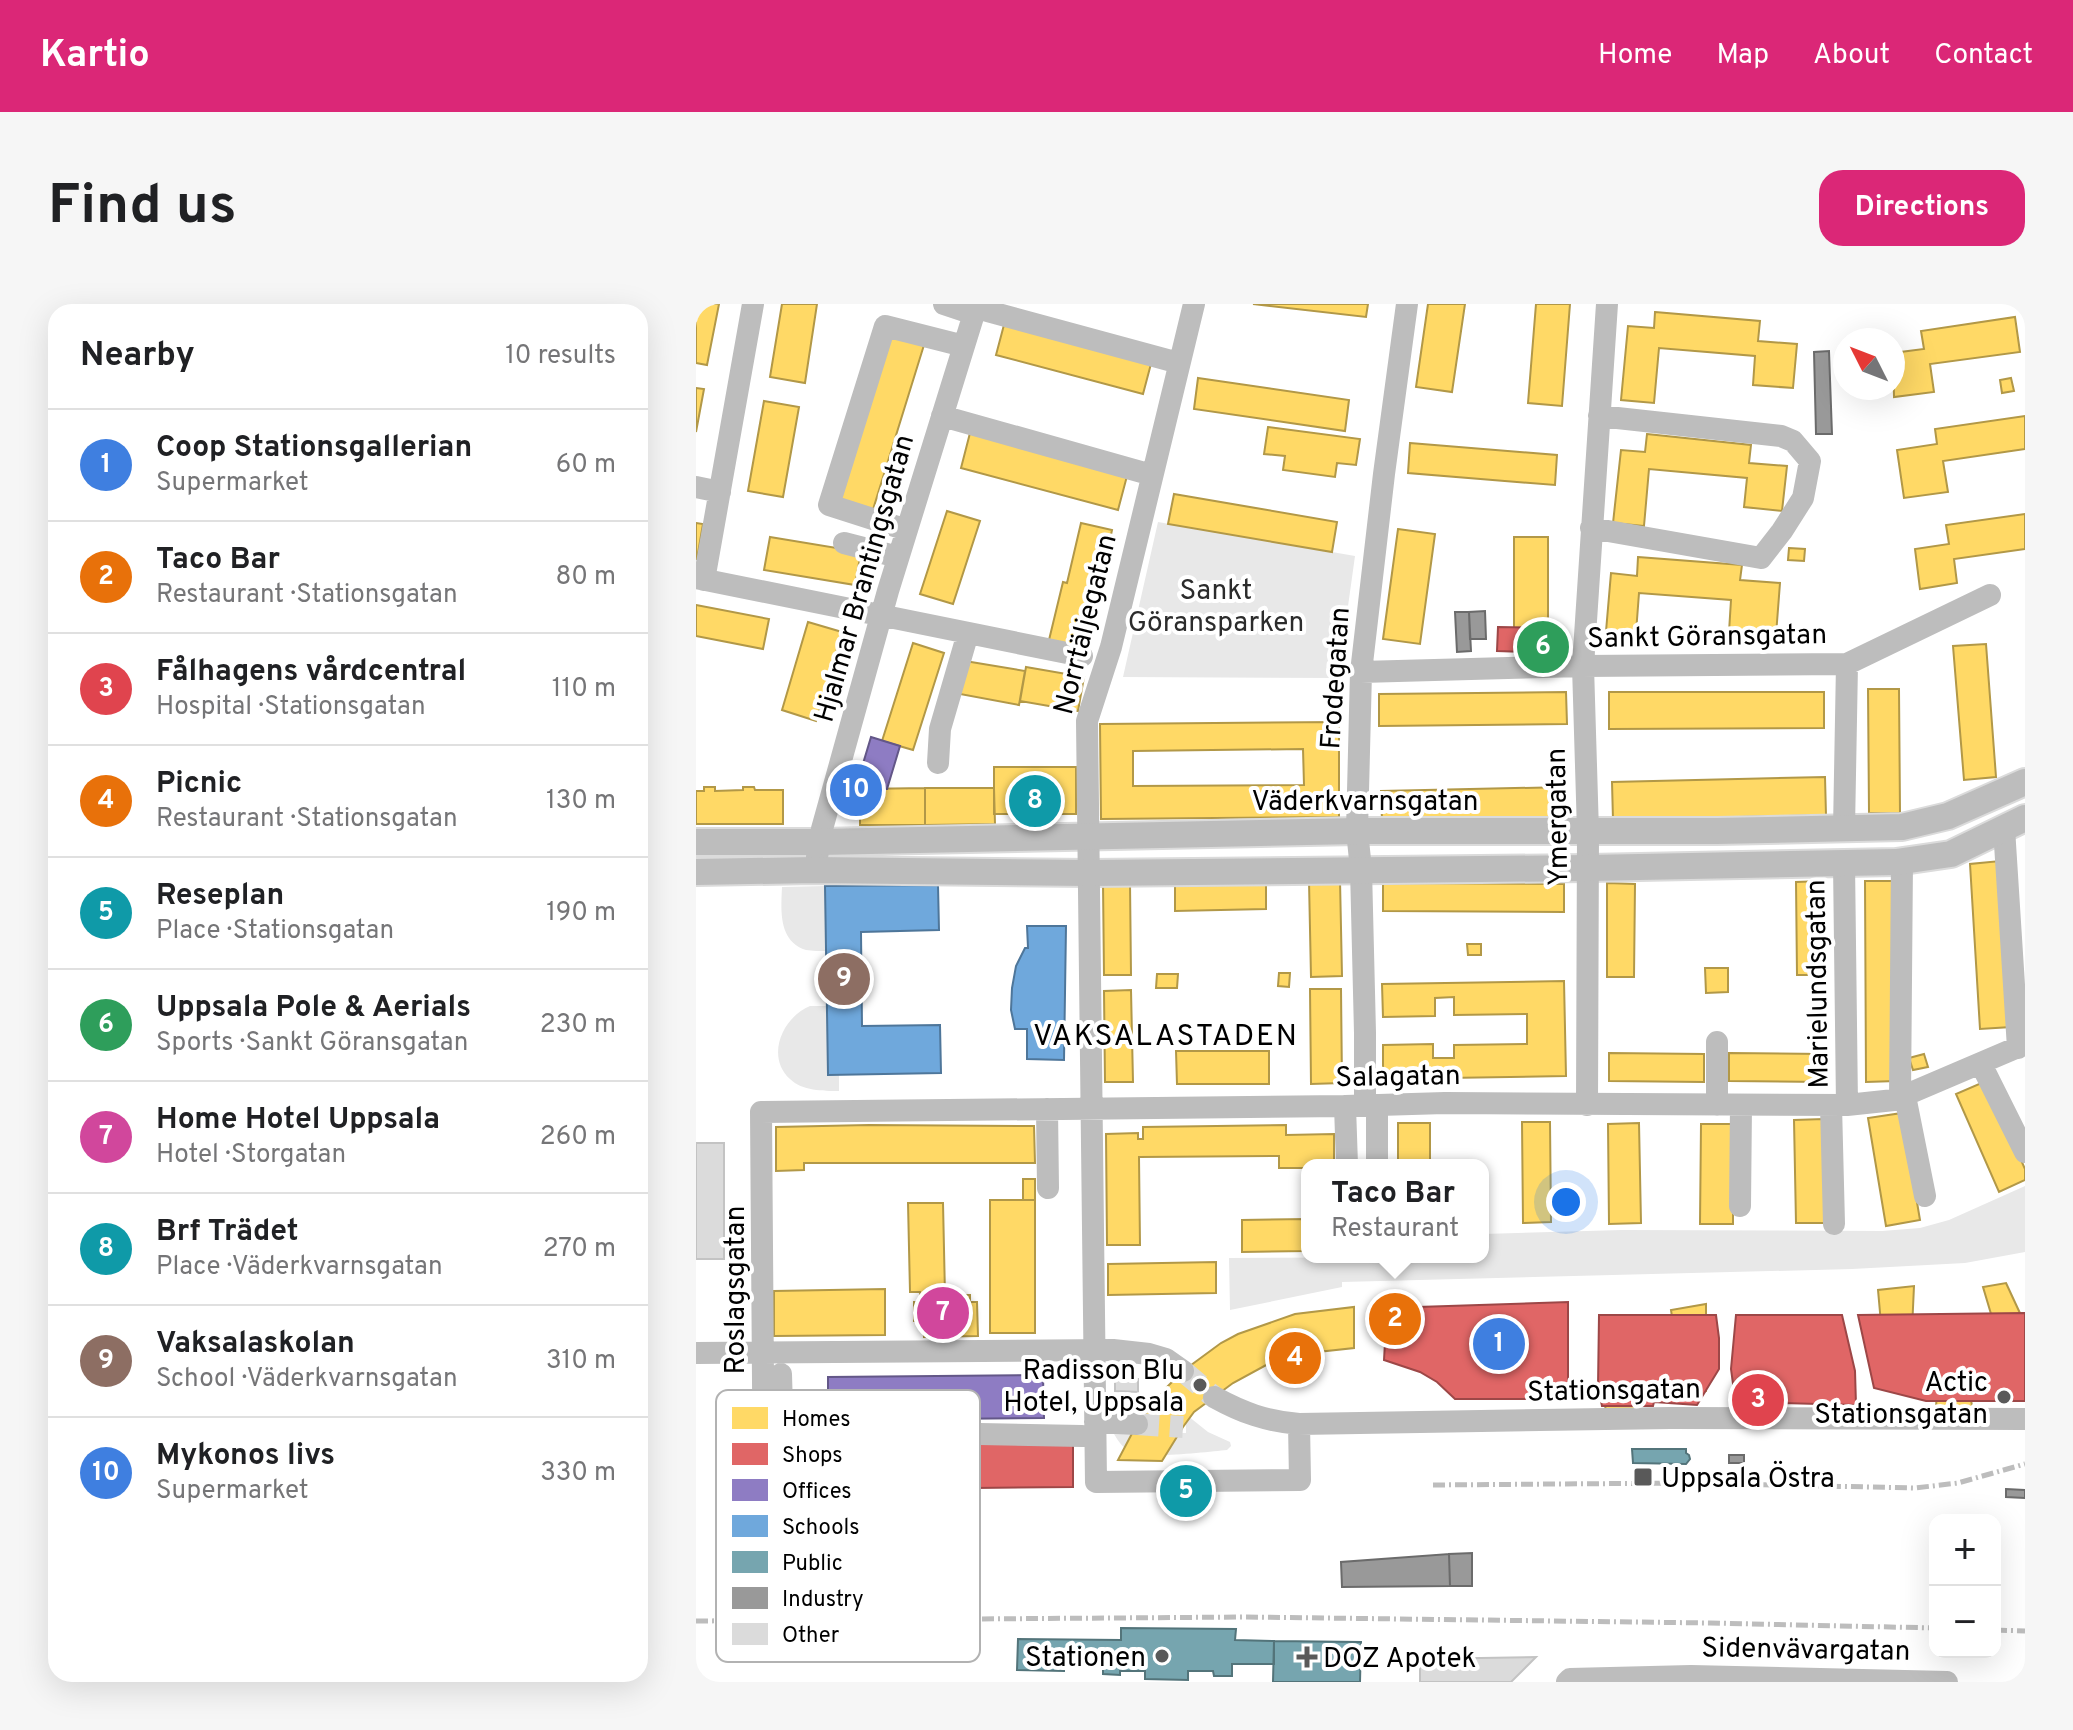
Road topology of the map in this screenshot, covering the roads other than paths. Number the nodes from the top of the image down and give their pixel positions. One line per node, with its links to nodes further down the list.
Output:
1 (753, 304): 13 (street)
2 (944, 304): 6 (street)
3 (1194, 304): 8 (street, Norrtäljegatan)
4 (1407, 304): 26 (street, Frodegatan)
5 (1607, 304): 10 (street, Ymergatan)
6 (975, 309): 7 (street, Hjalmar Brantingsgatan); 8 (street)
7 (964, 346): 9 (street, Hjalmar Brantingsgatan); 16 (street)
8 (1179, 363): 11 (street, Norrtäljegatan)
9 (942, 416): 11 (street); 16 (street, Hjalmar Brantingsgatan)
10 (1599, 416): 15 (street, Ymergatan); 15 (street)
11 (1152, 475): 33 (street, Norrtäljegatan)
12 (696, 487): 13 (street)
13 (720, 492): 14 (street)
14 (705, 518): 19 (street)
15 (1591, 528): 25 (street, Ymergatan)
16 (907, 530): 18 (street, Hjalmar Brantingsgatan)
17 (844, 543): 18 (street)
18 (898, 557): 21 (street, Hjalmar Brantingsgatan)
19 (700, 579): 21 (street)
20 (1990, 595): 24 (street, Sankt Göransgatan)
21 (882, 614): 22 (street); 35 (street, Hjalmar Brantingsgatan)
22 (968, 633): 23 (street); 27 (street)
23 (1082, 656)
24 (1847, 664): 25 (street, Sankt Göransgatan); 30 (street)
25 (1583, 666): 26 (street, Sankt Göransgatan); 32 (street, Ymergatan)
26 (1361, 672): 31 (street, Frodegatan)
27 (938, 763)
28 (2025, 782): 30 (main road, Väderkvarnsgatan)
29 (2014, 823): 36 (main road); 44 (street)
30 (1844, 829): 32 (main road, Väderkvarnsgatan)
31 (1357, 831): 32 (main road, Väderkvarnsgatan); 33 (main road, Väderkvarnsgatan); 39 (street, Frodegatan)
32 (1588, 832): 38 (street, Ymergatan)
33 (1089, 836): 35 (main road, Väderkvarnsgatan); 42 (street, Norrtäljegatan)
34 (696, 842): 35 (main road, Väderkvarnsgatan)
35 (820, 842): 40 (street, Hjalmar Brantingsgatan)
36 (1902, 861): 37 (main road); 46 (street)
37 (1844, 863): 38 (main road); 51 (street, Marielundsgatan)
38 (1588, 868): 39 (main road); 48 (street, Ymergatan)
39 (1361, 869): 42 (main road); 47 (street, Frodegatan)
40 (814, 870): 41 (main road); 42 (main road)
41 (696, 872)
42 (1089, 873): 53 (street, Norrtäljegatan)
43 (1717, 1042): 49 (street)
44 (2022, 1046): 45 (street, Salagatan)
45 (1981, 1064): 46 (street, Salagatan); 55 (street)
46 (1902, 1097): 51 (street, Salagatan); 59 (street)
47 (1362, 1105): 48 (street, Salagatan); 53 (street, Salagatan); 56 (street, Frodegatan); 57 (street, Frodegatan)
48 (1587, 1105): 49 (street, Salagatan)
49 (1717, 1105): 50 (street, Salagatan)
50 (1741, 1105): 51 (street, Salagatan); 60 (street)
51 (1839, 1105): 61 (street, Marielundsgatan)
52 (1047, 1109): 53 (street, Salagatan); 54 (street, Salagatan); 58 (street)
53 (1092, 1109): 62 (street, Norrtäljegatan)
54 (761, 1112): 64 (street, Roslagsgatan)
55 (2025, 1152)
56 (1348, 1159)
57 (1376, 1159)
58 (1048, 1188)
59 (1925, 1196)
60 (1740, 1206)
61 (1834, 1224)
62 (1095, 1350): 64 (street); 65 (street); 73 (street)
63 (696, 1353): 64 (street)
64 (764, 1353): 67 (street, Roslagsgatan)
65 (1183, 1371)
66 (781, 1374): 68 (street)
67 (764, 1390)
68 (781, 1390)
69 (1214, 1397): 72 (street, Stationsgatan)
70 (2025, 1419): 72 (street, Stationsgatan)
71 (1137, 1424): 73 (street)
72 (1299, 1424): 73 (street)
73 (1088, 1429): 74 (street)
74 (980, 1430)
75 (1661, 1679): 76 (street, Sidenvävargatan); 77 (street, Sidenvävargatan)
76 (1609, 1680): 78 (street, Sidenvävargatan)
77 (1829, 1680): 79 (street, Sidenvävargatan)
78 (1567, 1682)
79 (1947, 1682)

